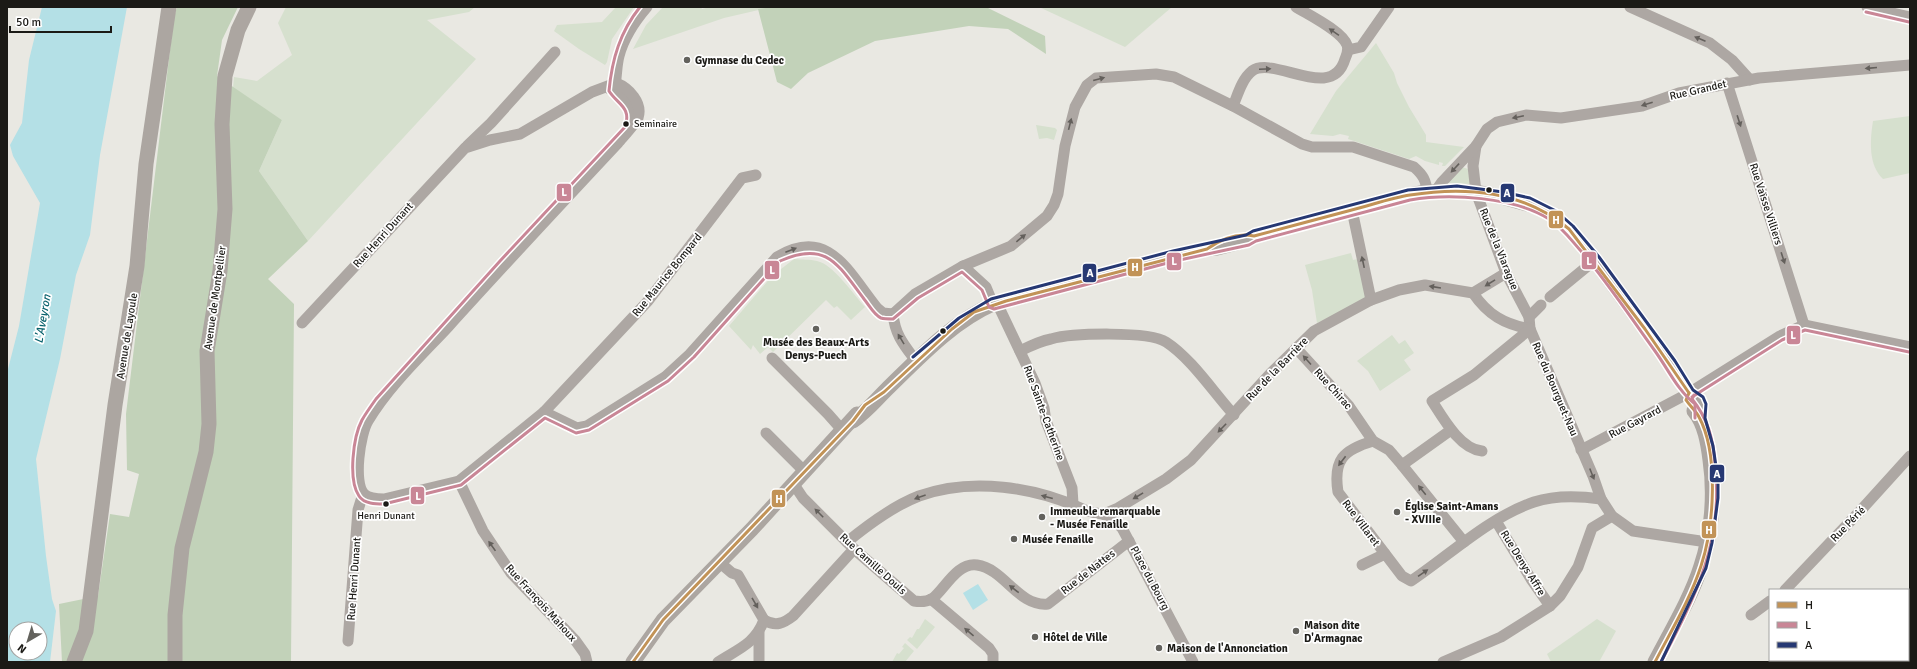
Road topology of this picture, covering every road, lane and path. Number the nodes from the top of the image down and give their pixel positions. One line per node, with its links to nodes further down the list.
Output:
1 (169, 7): 77 (street, Avenue de Layoule)
2 (249, 7): 78 (street, Avenue de Montpellier)
3 (647, 7): 14 (street)
4 (1296, 7): 9 (street, one-way to 4)
5 (1389, 7): 9 (street)
6 (1630, 7): 12 (street, one-way to 6)
7 (1867, 7): 8 (street)
8 (1910, 17)
9 (1348, 50): 15 (street, one-way to 9)
10 (555, 52): 17 (street, Rue Henri Dunant)
11 (1910, 65): 12 (street, Rue Grandet, one-way to 12)
12 (1750, 80): 13 (street, Rue Grandet)
13 (1727, 83): 16 (street, Rue Grandet, one-way to 16); 33 (street, Rue Vaïsse Villiers, one-way to 33)
14 (612, 87): 17 (street, Rue Henri Dunant); 54 (street, Rue Henri Dunant)
15 (1233, 106): 19 (street); 23 (street, one-way to 15)
16 (1476, 146): 19 (street, Rue Grandet, one-way to 19); 20 (street, Rue Grandet)
17 (465, 148): 32 (street, Rue Henri Dunant)
18 (756, 175): 41 (street, Rue Maurice Bompard)
19 (1431, 192): 20 (street); 21 (street)
20 (1476, 192): 22 (street); 24 (street, Rue de la Viarague)
21 (1352, 210): 27 (street, one-way to 21); 28 (street)
22 (1595, 260): 26 (street); 40 (street)
23 (963, 266): 28 (street, Rue Sainte-Catherine); 30 (street)
24 (1506, 273): 25 (street, one-way to 25); 31 (street, Rue de la Viarague)
25 (1473, 293): 27 (street, Rue de la Barrière, one-way to 27); 34 (street)
26 (1550, 297)
27 (1371, 300): 36 (street, Rue de la Barrière)
28 (995, 304): 37 (street, Rue Sainte-Catherine); 39 (street)
29 (1541, 305): 31 (street)
30 (893, 314): 39 (street, one-way to 30); 41 (street, one-way to 30)
31 (1529, 317): 34 (street, Rue de la Viarague)
32 (302, 323)
33 (1804, 325): 35 (street); 40 (street, Rue Gayrard)
34 (1530, 329): 44 (street); 47 (street, Rue du Bourguet-Nau)
35 (1910, 347)
36 (1296, 348): 42 (street, Rue de la Barrière); 46 (street, Rue Chirac, one-way to 36)
37 (1022, 356): 42 (street); 56 (street, Rue Sainte-Catherine)
38 (772, 358): 43 (street)
39 (916, 361): 43 (street)
40 (1689, 393): 47 (street, Rue Gayrard); 62 (street)
41 (544, 412): 52 (street, Rue Maurice Bompard)
42 (1234, 415): 57 (street, Rue de la Barrière, one-way to 57)
43 (848, 426): 51 (street)
44 (1451, 430): 48 (street); 50 (street)
45 (766, 433): 51 (street)
46 (1371, 437): 50 (street); 64 (street, Rue Villaret, one-way to 64)
47 (1581, 450): 55 (street, Rue du Bourguet-Nau, one-way to 55)
48 (1482, 451)
49 (1910, 456): 67 (street, Rue Périé)
50 (1402, 465): 61 (street, one-way to 50)
51 (804, 471): 53 (street)
52 (459, 481): 54 (street); 79 (street, Rue François Mahoux, one-way to 52)
53 (793, 483): 63 (street, Rue Camille Douls, one-way to 53); 65 (street)
54 (363, 494): 74 (street, Rue Henri Dunant)
55 (1601, 499): 58 (street, Rue du Bourguet-Nau); 59 (street)
56 (1073, 504): 57 (street, Place du Bourg); 63 (street, Place du Bourg, one-way to 63)
57 (1104, 514): 60 (street, Place du Bourg)
58 (1612, 516): 62 (street); 70 (street)
59 (1496, 521): 61 (street); 70 (street, Rue Denys Affre)
60 (1130, 541): 68 (street, Rue de Nattes, one-way to 68); 83 (street, Place du Bourg)
61 (1464, 542): 64 (street, Rue Villaret, one-way to 61)
62 (1707, 542): 84 (street)
63 (851, 545): 68 (street, Rue Camille Douls); 72 (street, Place du Bourg)
64 (1384, 554): 66 (street)
65 (719, 562): 72 (street, one-way to 72); 80 (street)
66 (1362, 565)
67 (1786, 589)
68 (931, 599): 75 (street, one-way to 68)
69 (1769, 602): 71 (street)
70 (1550, 606): 76 (street)
71 (1751, 615)
72 (764, 620): 73 (street)
73 (756, 635): 81 (street); 82 (street)
74 (348, 641)
75 (993, 661)
76 (1450, 661)
77 (74, 662)
78 (175, 662)
79 (587, 662)
80 (633, 662)
81 (718, 662)
82 (759, 662)
83 (1193, 662)
84 (1655, 662)

